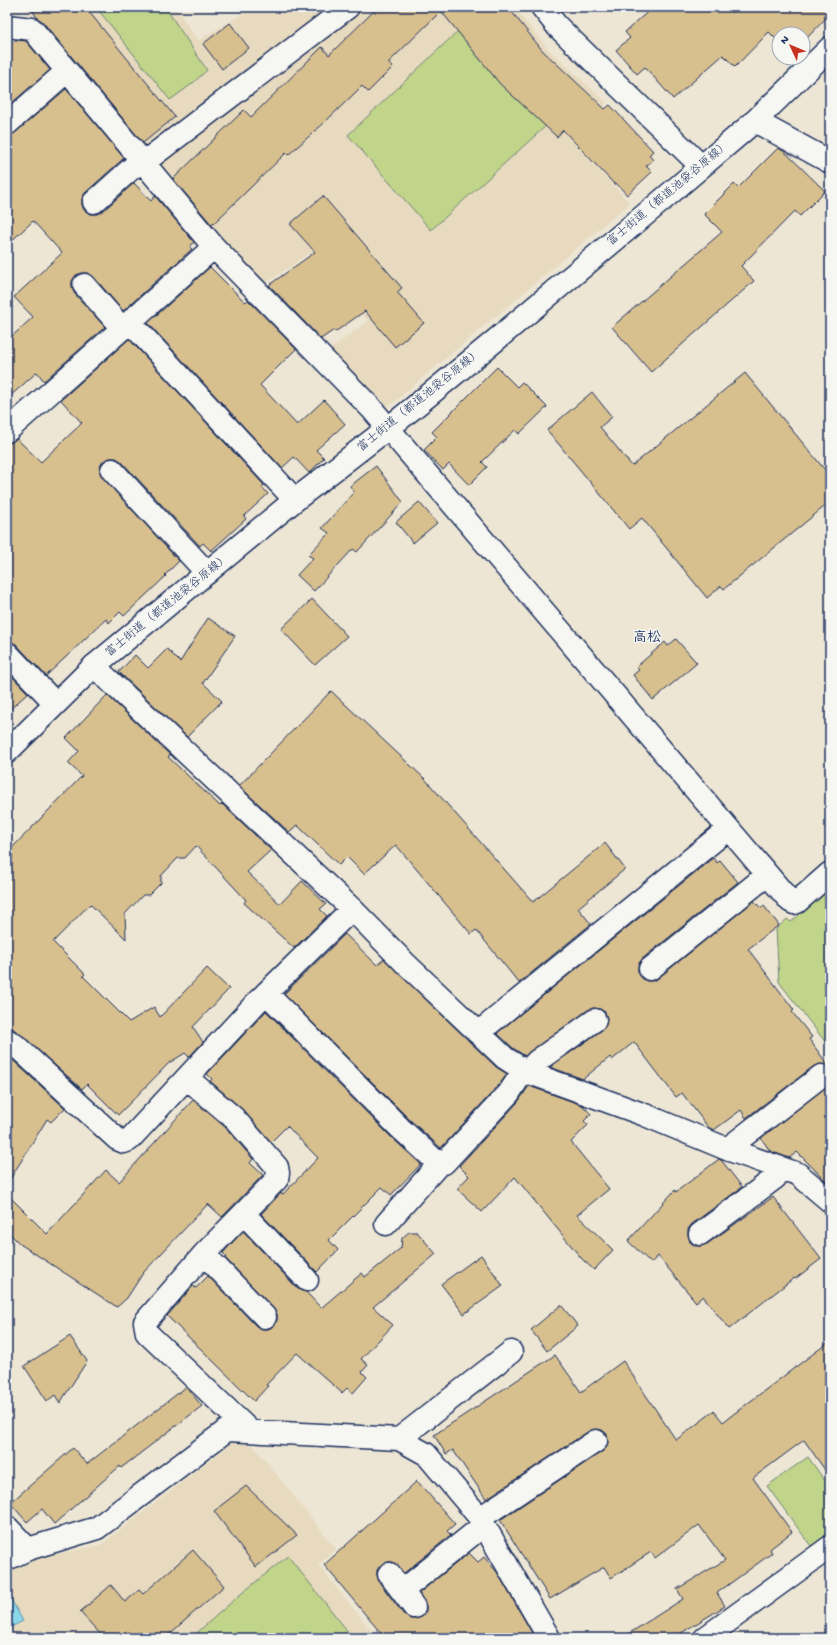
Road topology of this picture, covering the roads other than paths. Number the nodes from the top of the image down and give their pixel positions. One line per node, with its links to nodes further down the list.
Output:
1 (348, 7): 9 (street)
2 (542, 7): 10 (street)
3 (9, 28): 5 (street)
4 (830, 48): 6 (street, 富士街道（都道池袋谷原線）)
5 (67, 71): 7 (street); 9 (street)
6 (755, 120): 8 (street); 10 (street, 富士街道（都道池袋谷原線）)
7 (7, 124)
8 (830, 162)
9 (143, 163): 11 (street); 12 (street)
10 (701, 166): 15 (street, 富士街道（都道池袋谷原線）)
11 (94, 202)
12 (214, 247): 14 (street); 15 (street)
13 (84, 285): 14 (street)
14 (126, 325): 16 (street); 18 (street)
15 (388, 428): 18 (street, 富士街道（都道池袋谷原線）); 24 (street)
16 (7, 431)
17 (112, 470): 19 (street)
18 (295, 500): 19 (street, 富士街道（都道池袋谷原線）)
19 (207, 574): 21 (street, 富士街道（都道池袋谷原線）)
20 (7, 653): 22 (street)
21 (94, 666): 22 (street, 富士街道（都道池袋谷原線）); 27 (street)
22 (55, 704): 23 (street, 富士街道（都道池袋谷原線）)
23 (7, 752)
24 (728, 829): 26 (street); 31 (street)
25 (830, 873): 26 (street)
26 (767, 875): 28 (street)
27 (352, 909): 29 (street); 31 (street)
28 (650, 969)
29 (266, 993): 35 (street); 37 (street)
30 (595, 1020): 33 (street)
31 (478, 1033): 33 (street)
32 (7, 1040): 35 (street)
33 (526, 1071): 36 (street); 37 (street)
34 (822, 1076): 36 (street)
35 (187, 1078): 40 (street)
36 (727, 1149): 38 (street)
37 (439, 1164): 41 (street)
38 (779, 1168): 39 (street); 42 (street)
39 (830, 1201)
40 (244, 1214): 43 (street); 44 (street)
41 (386, 1224)
42 (700, 1234)
43 (204, 1254): 45 (street); 47 (street)
44 (307, 1280)
45 (265, 1317)
46 (511, 1352): 48 (street)
47 (250, 1431): 48 (street); 53 (street)
48 (399, 1439): 50 (street)
49 (596, 1441): 50 (street)
50 (482, 1522): 55 (street); 56 (street)
51 (7, 1527): 53 (street)
52 (830, 1547): 57 (street)
53 (28, 1549): 54 (street)
54 (7, 1560)
55 (402, 1591)
56 (550, 1638)
57 (705, 1638)

